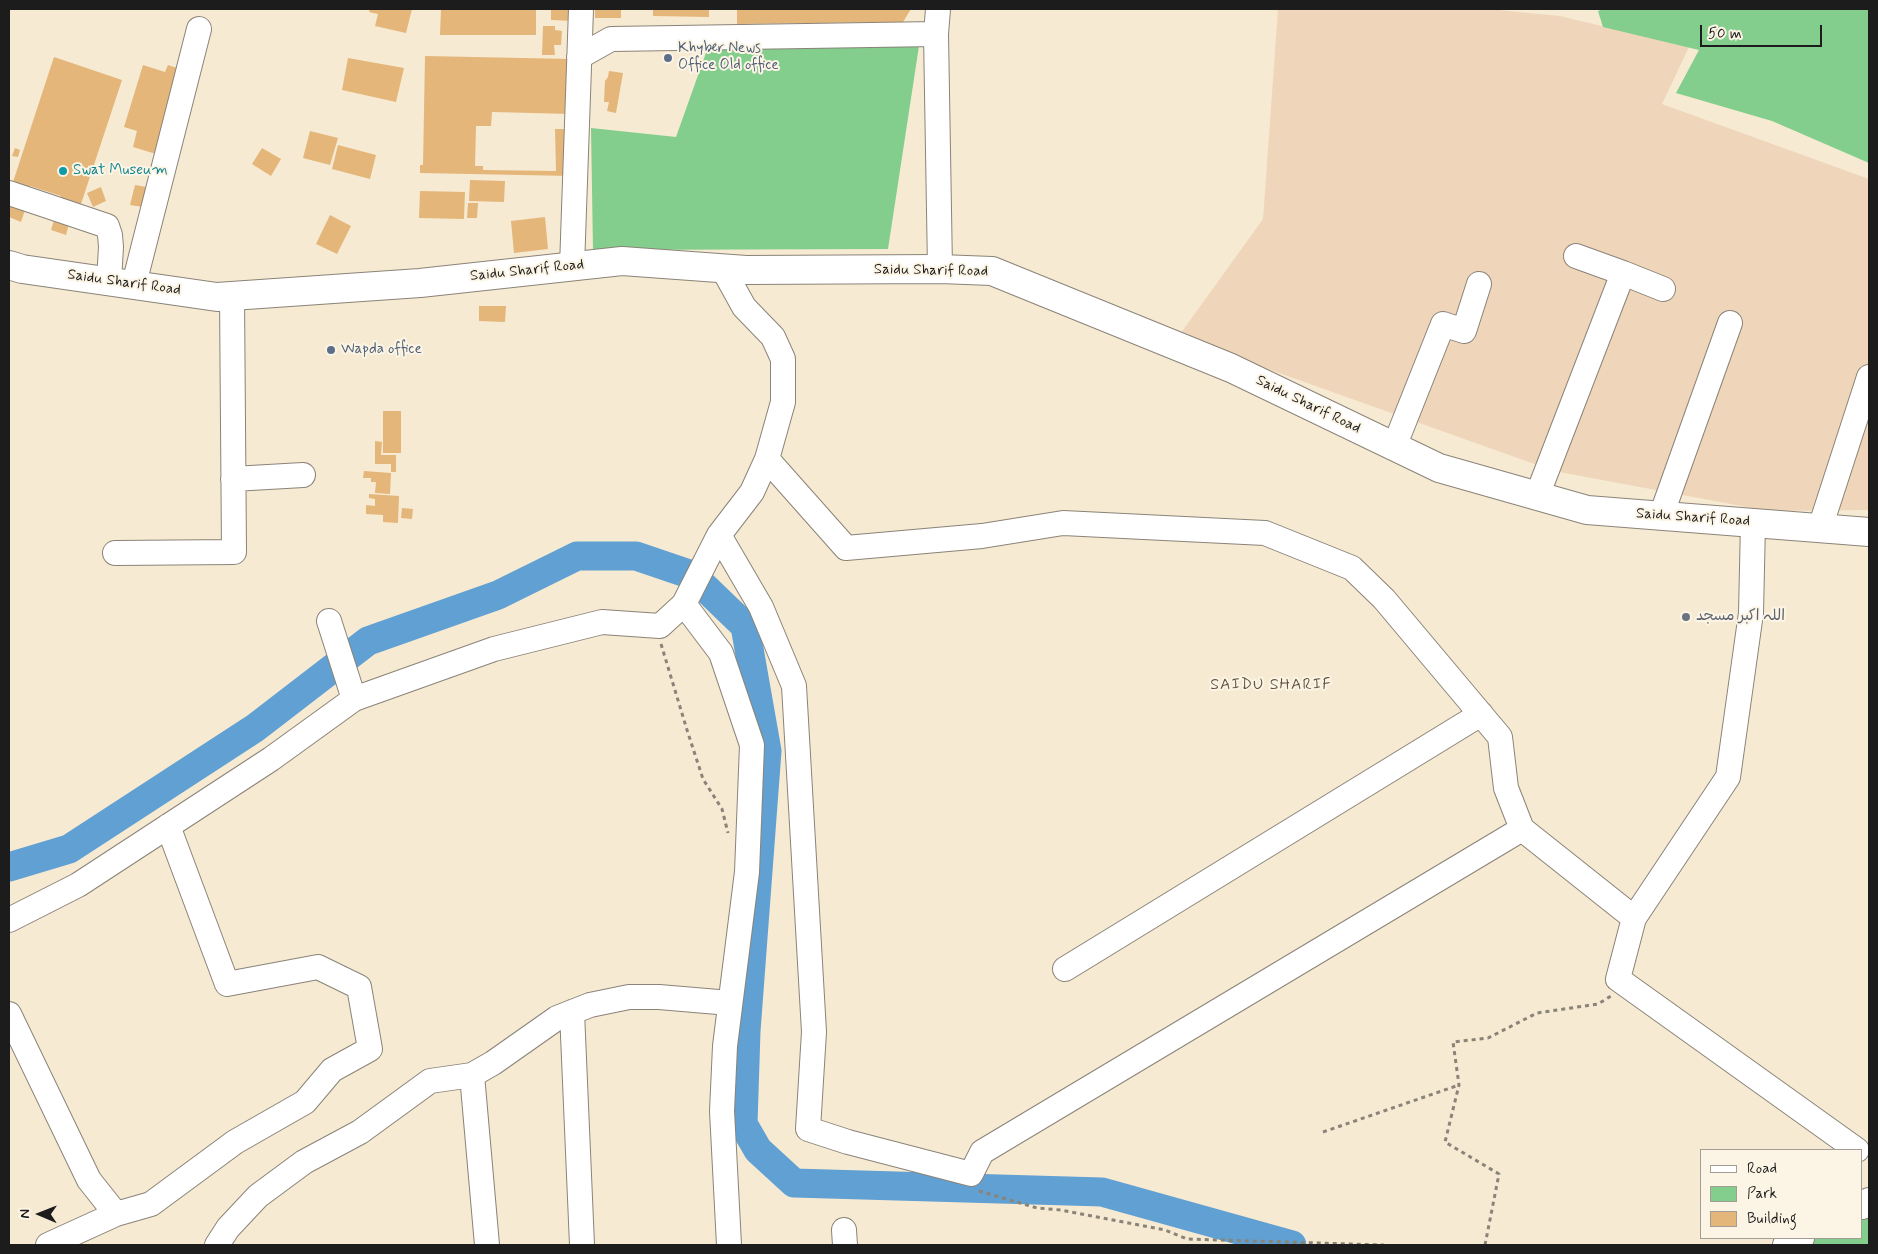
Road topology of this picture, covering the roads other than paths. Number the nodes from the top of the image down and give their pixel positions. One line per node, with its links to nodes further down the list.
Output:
1 (581, 9): 5 (street)
2 (938, 9): 4 (street)
3 (199, 29): 13 (street)
4 (936, 34): 5 (street); 11 (street)
5 (579, 56): 9 (street)
6 (9, 193): 13 (street)
7 (1576, 256): 12 (street)
8 (9, 265): 13 (main road, Saidu Sharif Road)
9 (572, 266): 10 (main road, Saidu Sharif Road); 16 (main road, Saidu Sharif Road)
10 (723, 269): 11 (main road, Saidu Sharif Road); 20 (street)
11 (940, 269): 19 (main road, Saidu Sharif Road)
12 (1623, 273): 15 (street); 23 (street)
13 (121, 283): 16 (main road, Saidu Sharif Road)
14 (1479, 284): 19 (street)
15 (1663, 289)
16 (232, 296): 22 (street)
17 (1730, 323): 24 (street)
18 (1869, 377): 26 (street)
19 (1394, 446): 23 (main road, Saidu Sharif Road)
20 (767, 459): 28 (street); 33 (street)
21 (304, 475): 22 (street)
22 (233, 479): 29 (street)
23 (1537, 496): 24 (main road, Saidu Sharif Road)
24 (1661, 516): 25 (main road, Saidu Sharif Road)
25 (1753, 523): 26 (main road, Saidu Sharif Road); 36 (street)
26 (1820, 528): 27 (main road, Saidu Sharif Road)
27 (1869, 532)
28 (719, 536): 30 (street); 35 (street)
29 (115, 553)
30 (685, 603): 32 (street); 39 (street)
31 (329, 621): 32 (street)
32 (354, 699): 34 (street)
33 (1481, 714): 35 (street); 38 (street)
34 (168, 826): 37 (street); 44 (street)
35 (1522, 830): 36 (street)
36 (1634, 918): 43 (street)
37 (9, 920)
38 (1065, 969)
39 (730, 1002): 40 (street); 50 (street)
40 (572, 1012): 42 (street); 49 (street)
41 (9, 1014): 44 (street)
42 (472, 1075): 47 (street); 48 (street)
43 (1856, 1149)
44 (116, 1214): 46 (street)
45 (1798, 1239): 51 (main road)
46 (48, 1245)
47 (216, 1245)
48 (487, 1245)
49 (582, 1245)
50 (729, 1245)
51 (1787, 1245)

